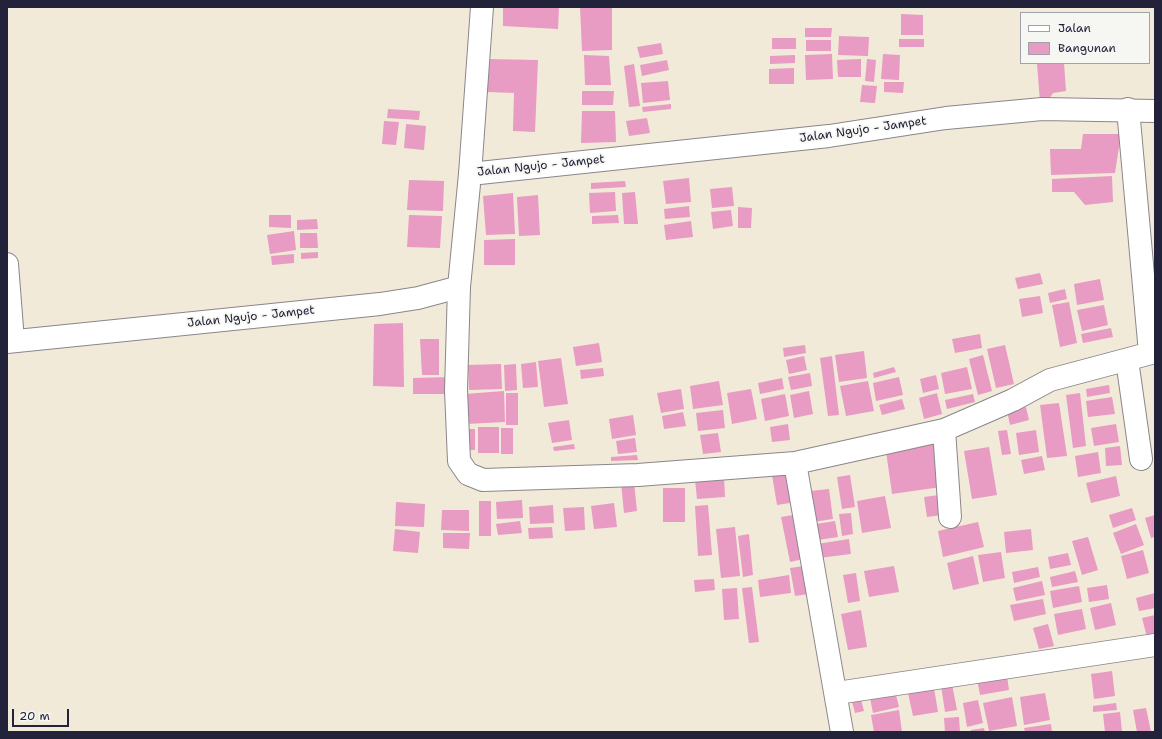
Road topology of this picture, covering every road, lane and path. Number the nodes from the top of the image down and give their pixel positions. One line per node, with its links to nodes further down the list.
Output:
1 (482, 7): 4 (street)
2 (1128, 109): 3 (street, Jalan Ngujo - Jampet); 4 (street, Jalan Ngujo - Jampet); 8 (street)
3 (1155, 110)
4 (470, 174): 6 (street, Jalan Ngujo - Jampet)
5 (7, 264): 7 (street)
6 (459, 287): 7 (street, Jalan Ngujo - Jampet); 12 (street)
7 (10, 341)
8 (1153, 352): 9 (street)
9 (1127, 360): 10 (street); 11 (street)
10 (944, 430): 12 (street); 13 (street)
11 (1141, 459)
12 (796, 463): 15 (street)
13 (950, 517)
14 (1155, 645): 15 (street)
15 (837, 693): 16 (street)
16 (842, 732)

